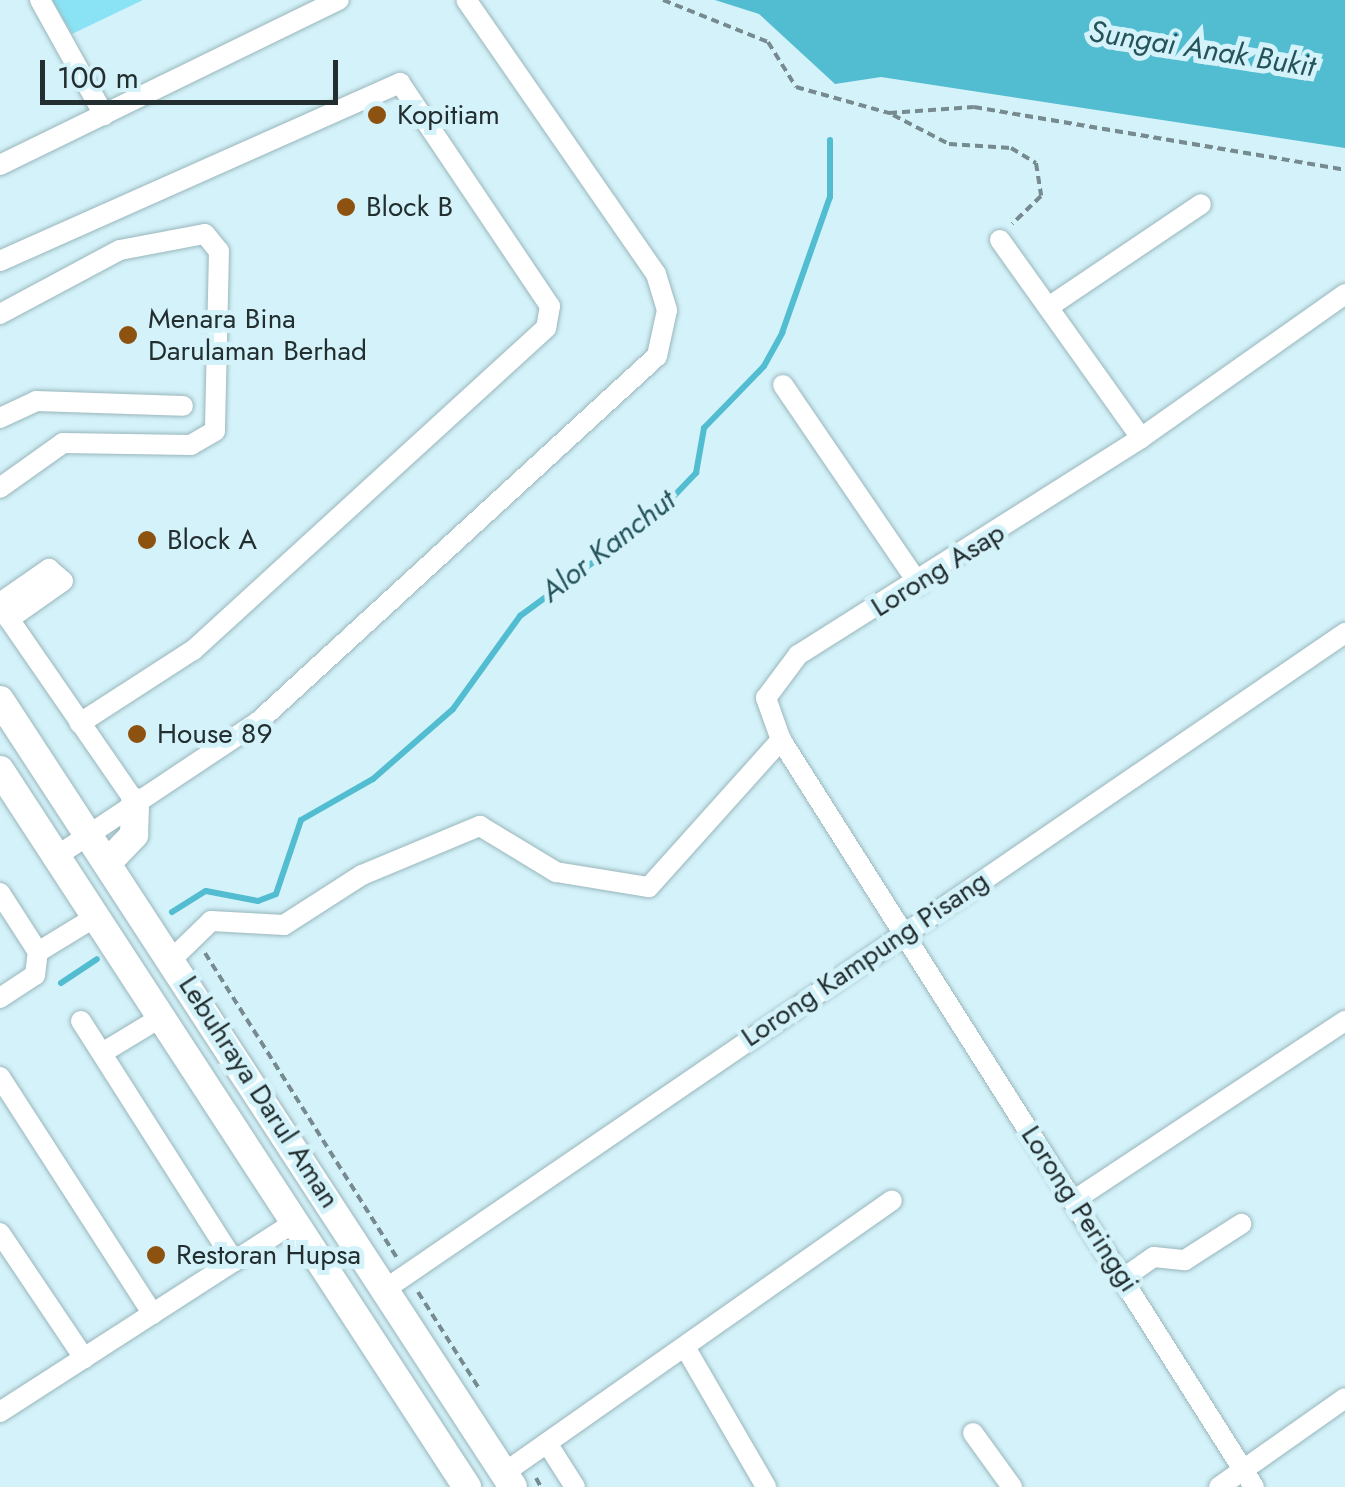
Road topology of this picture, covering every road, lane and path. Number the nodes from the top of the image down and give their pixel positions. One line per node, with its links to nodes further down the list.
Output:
1 (40, 0): 6 (street)
2 (339, 0): 6 (street)
3 (466, 0): 29 (street)
4 (663, 0): 5 (path)
5 (888, 113): 8 (path); 10 (path)
6 (104, 116): 7 (street)
7 (0, 166)
8 (1345, 170)
9 (1200, 204): 13 (street)
10 (1000, 240): 13 (street)
11 (0, 261): 25 (street)
12 (1345, 294): 18 (street, Lorong Asap)
13 (1050, 306): 18 (street)
14 (0, 314): 19 (street)
15 (783, 385): 21 (street)
16 (182, 406): 17 (street)
17 (0, 418)
18 (1141, 438): 21 (street, Lorong Asap)
19 (0, 488)
20 (58, 576): 22 (street)
21 (920, 584): 26 (street, Lorong Asap)
22 (3, 609): 25 (street)
23 (1345, 633): 35 (street, Lorong Kampung Pisang)
24 (0, 700): 30 (main road, Lebuhraya Darul Aman)
25 (80, 723): 29 (street)
26 (781, 740): 35 (street, Lorong Asap); 36 (street)
27 (0, 770): 28 (main road, Lebuhraya Darul Aman)
28 (9, 800): 31 (main road, Lebuhraya Darul Aman)
29 (135, 802): 30 (street); 32 (main road)
30 (90, 833): 31 (street); 32 (main road, Lebuhraya Darul Aman)
31 (57, 856): 34 (main road, Lebuhraya Darul Aman)
32 (110, 860): 38 (main road, Lebuhraya Darul Aman)
33 (0, 893): 37 (street)
34 (98, 916): 37 (street); 40 (main road, Lebuhraya Darul Aman)
35 (903, 932): 45 (street, Lorong Peringgi); 52 (street, Lorong Kampung Pisang)
36 (195, 937): 38 (street); 52 (path)
37 (38, 952): 39 (street)
38 (173, 958): 52 (main road, Lebuhraya Darul Aman)
39 (0, 998)
40 (162, 1016): 43 (street); 47 (main road, Lebuhraya Darul Aman)
41 (81, 1021): 43 (street)
42 (1345, 1021): 45 (street)
43 (102, 1054): 50 (street)
44 (0, 1077): 53 (street)
45 (1076, 1199): 51 (street, Lorong Peringgi)
46 (892, 1200): 54 (street)
47 (296, 1222): 50 (street); 63 (main road, Lebuhraya Darul Aman)
48 (1241, 1224): 51 (street)
49 (0, 1233): 55 (street)
50 (234, 1262): 53 (street)
51 (1125, 1277): 61 (street, Lorong Peringgi)
52 (397, 1281): 57 (path); 62 (main road, Lebuhraya Darul Aman)
53 (152, 1314): 55 (street)
54 (685, 1347): 60 (street); 66 (street)
55 (84, 1358): 58 (street)
56 (1345, 1398): 61 (street)
57 (492, 1409)
58 (0, 1412)
59 (974, 1432): 67 (street)
60 (547, 1444): 62 (street); 65 (street)
61 (1241, 1467): 68 (street); 69 (street, Lorong Peringgi)
62 (514, 1473): 64 (path)
63 (467, 1487)
64 (542, 1487)
65 (575, 1487)
66 (766, 1487)
67 (1012, 1487)
68 (1219, 1487)
69 (1254, 1487)

